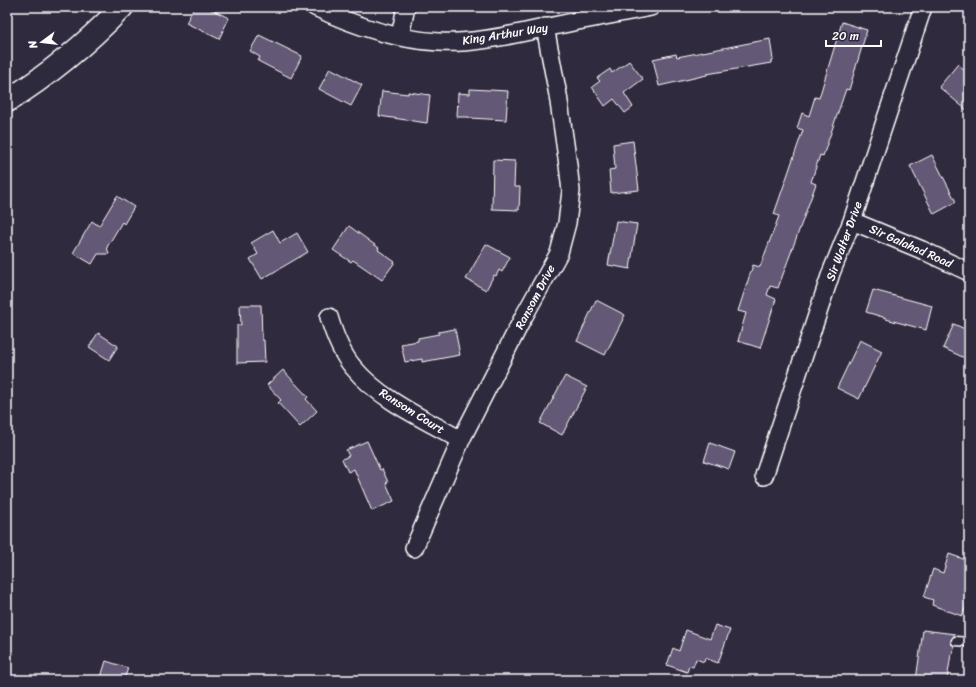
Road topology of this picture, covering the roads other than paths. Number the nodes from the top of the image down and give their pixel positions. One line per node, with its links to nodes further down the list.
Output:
1 (122, 7): 8 (street)
2 (315, 7): 7 (street, King Arthur Way)
3 (406, 7): 7 (street)
4 (651, 7): 6 (street, King Arthur Way)
5 (923, 7): 9 (street, Sir Walter Drive)
6 (545, 27): 7 (street, King Arthur Way); 12 (street, Ransom Drive)
7 (400, 36)
8 (7, 101)
9 (852, 220): 10 (street, Sir Galahad Road); 13 (street, Sir Walter Drive)
10 (969, 272)
11 (329, 318): 12 (street, Ransom Court)
12 (461, 440): 14 (street, Ransom Drive)
13 (764, 476)
14 (414, 548)
15 (956, 641): 16 (lane)
16 (969, 642)

